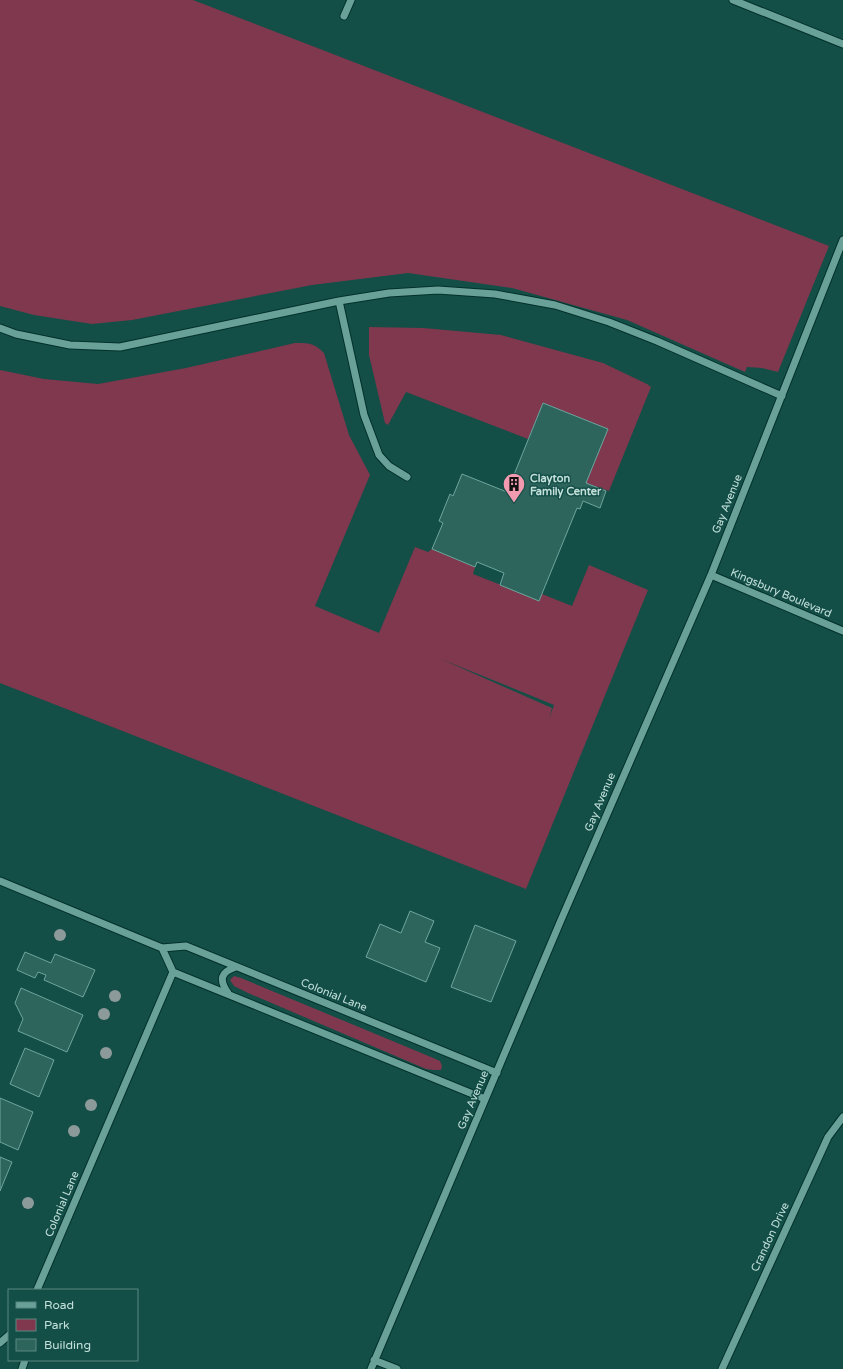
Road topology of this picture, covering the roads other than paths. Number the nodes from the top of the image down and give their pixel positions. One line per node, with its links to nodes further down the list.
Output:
1 (351, 0): 3 (street)
2 (733, 0): 4 (street)
3 (344, 16)
4 (843, 44)
5 (843, 240): 6 (street, Gay Avenue)
6 (841, 249): 9 (street, Gay Avenue)
7 (339, 301): 8 (street); 9 (street); 10 (street)
8 (0, 328)
9 (782, 396): 11 (street, Gay Avenue)
10 (407, 477)
11 (711, 575): 12 (street, Kingsbury Boulevard); 18 (street, Gay Avenue)
12 (843, 630)
13 (0, 881): 14 (street, Colonial Lane)
14 (162, 948): 15 (street, Colonial Lane); 16 (street)
15 (236, 967): 17 (street); 18 (street, Colonial Lane)
16 (173, 972): 17 (street); 21 (street, Colonial Lane)
17 (228, 994): 19 (street)
18 (496, 1073): 19 (street, Gay Avenue)
19 (485, 1099): 24 (street, Gay Avenue)
20 (843, 1117): 27 (street, Crandon Drive)
21 (37, 1289)
22 (8, 1336): 23 (street)
23 (0, 1343)
24 (374, 1360): 25 (street, Gay Avenue); 26 (street)
25 (371, 1369)
26 (397, 1369)
27 (722, 1369)

